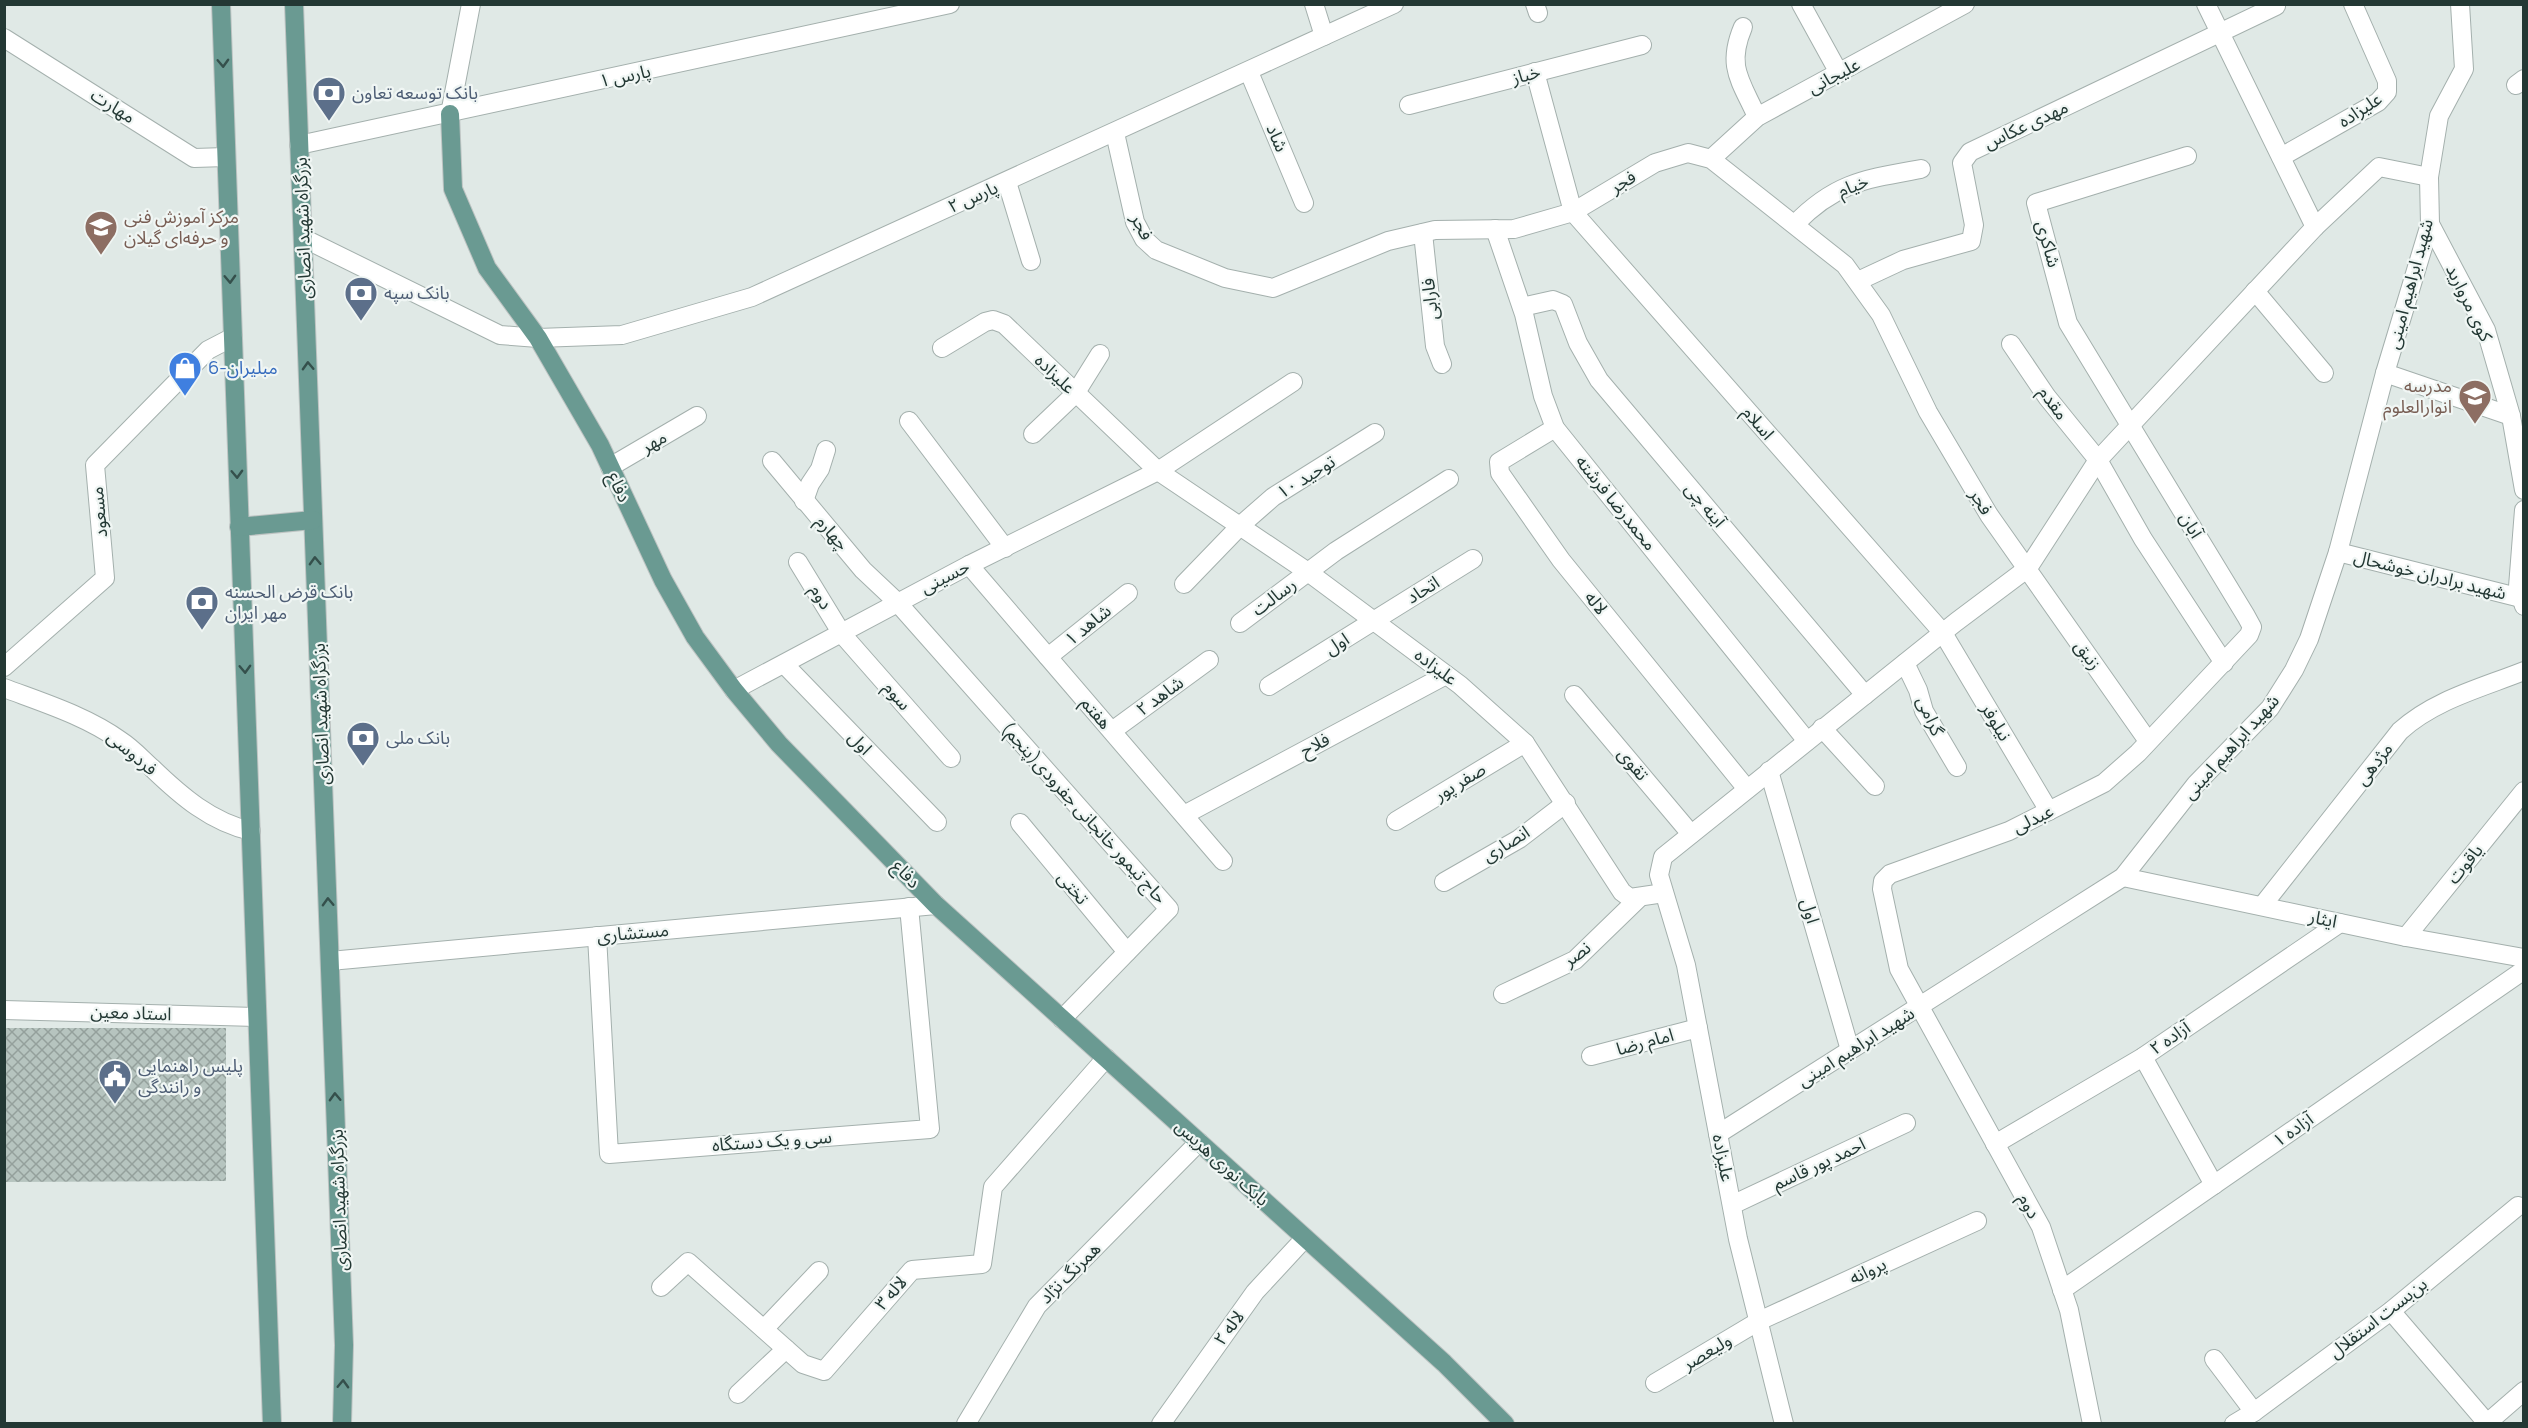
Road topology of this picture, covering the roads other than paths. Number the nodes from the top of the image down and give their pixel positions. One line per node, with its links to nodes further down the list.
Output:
1 (220, 4): 27 (main road, one-way to 27)
2 (294, 4): 25 (main road, بزرگراه شهید انصاری)
3 (471, 4): 22 (street, دفاع)
4 (950, 4): 22 (street, پارس ۱)
5 (1314, 4): 15 (street)
6 (1394, 4): 15 (street, پارس ۲)
7 (1965, 4): 20 (street, علیجانی)
8 (2206, 4): 14 (street)
9 (2353, 4): 28 (street, علیزاده)
10 (2460, 4): 31 (street, شهید ابراهیم امینی)
11 (1807, 6): 20 (street)
12 (2276, 6): 14 (street, مهدی عکاس)
13 (1743, 27): 23 (street)
14 (2219, 35): 28 (street); 42 (street, مهدی عکاس)
15 (1324, 36): 18 (street, پارس ۲)
16 (4, 38): 27 (street, مهارت)
17 (1642, 45): 19 (street, خباز)
18 (1249, 72): 24 (street, پارس ۲); 33 (street, شاد)
19 (1535, 72): 21 (street, خباز); 34 (street)
20 (1839, 73): 23 (street, علیجانی)
21 (1409, 105)
22 (450, 114): 25 (street, پارس ۱); 46 (main road, دفاع)
23 (1757, 117): 29 (street, علیجانی)
24 (1115, 133): 32 (street, پارس ۲); 39 (street, فجر)
25 (299, 145): 40 (main road, بزرگراه شهید انصاری)
26 (2187, 156): 58 (street, شاکری)
27 (226, 157): 45 (main road, one-way to 45)
28 (2281, 157): 37 (street)
29 (1711, 159): 34 (street, فجر); 35 (street, فجر)
30 (1921, 169): 35 (street, خیام)
31 (2429, 177): 36 (street, شهید ابراهیم امینی); 37 (street)
32 (1007, 182): 41 (street); 46 (street, پارس ۲)
33 (1304, 203)
34 (1573, 212): 38 (street, فجر); 90 (street, اسلام)
35 (1795, 224): 42 (street, فجر)
36 (2430, 224): 52 (street, شهید ابراهیم امینی); 55 (street, کوی مروارید)
37 (2315, 227): 43 (street)
38 (1495, 229): 39 (street, فجر); 44 (street, محمدرضا فرشته)
39 (1423, 233): 50 (street, فارابی)
40 (303, 238): 46 (street, پارس ۲); 73 (main road, بزرگراه شهید انصاری, one-way to 40)
41 (1031, 261)
42 (1858, 281): 81 (street, فجر)
43 (2255, 291): 51 (street); 58 (street)
44 (1522, 307): 59 (street, محمدرضا فرشته); 104 (street, آینه چی)
45 (232, 337): 75 (main road, one-way to 75); 97 (street, مسعود)
46 (537, 338): 67 (main road, دفاع)
47 (2012, 344): 65 (street, مقدم)
48 (942, 348): 54 (street, علیزاده)
49 (1100, 354): 54 (street)
50 (1442, 364)
51 (2324, 373)
52 (2385, 373): 55 (street); 77 (street, شهید ابراهیم امینی)
53 (1293, 382): 68 (street)
54 (1075, 394): 62 (street); 64 (street, علیزاده)
55 (2511, 416): 70 (street, کوی مروارید)
56 (698, 417): 67 (street, مهر)
57 (909, 421): 76 (street)
58 (2129, 424): 65 (street); 89 (street, آبان)
59 (1555, 428): 107 (street, محمدرضا فرشته); 114 (street, لاله)
60 (1117, 432): 64 (street, علیزاده)
61 (1375, 433): 74 (street, توحید ۱۰)
62 (1033, 434)
63 (826, 450): 71 (street)
64 (1142, 456): 68 (street, علیزاده)
65 (2098, 460): 81 (street); 95 (street, مقدم)
66 (772, 461): 71 (street, چهارم)
67 (610, 467): 102 (main road, دفاع)
68 (1158, 471): 74 (street, علیزاده); 76 (street, حسینی)
69 (1449, 479): 82 (street)
70 (2523, 490)
71 (804, 501): 85 (street, چهارم)
72 (2523, 510): 86 (street)
73 (314, 520): 75 (main road); 137 (main road, بزرگراه شهید انصاری, one-way to 73)
74 (1241, 525): 82 (street, علیزاده); 83 (street, توحید ۱۰)
75 (239, 527): 122 (main road, one-way to 122)
76 (1005, 548): 80 (street, حسینی)
77 (2338, 552): 86 (street, شهید برادران خوشحال); 125 (street, شهید ابراهیم امینی)
78 (1473, 559): 87 (street, اتحاد)
79 (798, 562): 91 (street, دوم)
80 (969, 565): 85 (street, حسینی); 92 (street, هفتم)
81 (2028, 568): 90 (street); 108 (street, زنبق)
82 (1308, 572): 87 (street, علیزاده); 88 (street, رسالت)
83 (1184, 584)
84 (1128, 593): 92 (street, شاهد ۱)
85 (897, 602): 91 (street, حسینی); 135 (street, حاج تیمور خانجانی جفرودی(پنجم))
86 (2522, 602)
87 (1374, 621): 99 (street, علیزاده); 100 (street, اول)
88 (1240, 623)
89 (2252, 627): 95 (street, عبدلی)
90 (1943, 633): 94 (street); 117 (street, نیلوفر)
91 (842, 634): 96 (street, حسینی); 110 (street, سوم)
92 (1048, 657): 106 (street, هفتم)
93 (1209, 660): 106 (street, شاهد ۲)
94 (1905, 663): 104 (street); 111 (street, گرامی)
95 (2224, 663): 108 (street, عبدلی)
96 (784, 664): 102 (street, حسینی); 119 (street, اول)
97 (4, 667)
98 (2523, 671): 130 (street, مژدهی)
99 (1446, 675): 109 (street, علیزاده); 118 (street, فلاح)
100 (1269, 686)
101 (4, 688): 122 (street, فردوسی)
102 (734, 690): 129 (main road, دفاع)
103 (1574, 695): 123 (street, تقوی)
104 (1865, 695): 105 (street)
105 (1822, 728): 107 (street); 113 (street)
106 (1112, 731): 118 (street, هفتم)
107 (1807, 741): 112 (street)
108 (2148, 741): 117 (street, عبدلی)
109 (1525, 743): 116 (street, علیزاده); 120 (street, صفر پور)
110 (951, 758)
111 (1957, 767)
112 (1769, 771): 114 (street); 145 (street, اول)
113 (1875, 786)
114 (1747, 789): 123 (street)
115 (2523, 791): 134 (street, یاقوت)
116 (1566, 803): 126 (street, انصاری); 128 (street, علیزاده)
117 (2049, 811): 140 (street, عبدلی)
118 (1184, 815): 124 (street, هفتم)
119 (937, 822)
120 (1396, 822)
121 (1020, 824): 135 (street, تختی)
122 (251, 831): 142 (main road)
123 (1691, 834): 127 (street, علیزاده)
124 (1223, 861)
125 (2123, 877): 130 (street, ایثار); 140 (street, شهید ابراهیم امینی)
126 (1444, 882)
127 (1664, 893): 128 (street); 144 (street, علیزاده)
128 (1639, 898): 139 (street, نصر)
129 (936, 905): 131 (street, مستشاری); 143 (main road, بابک نوری هریس)
130 (2262, 906): 132 (street, ایثار)
131 (909, 907): 133 (street, مستشاری); 133 (street, سی و یک دستگاه)
132 (2340, 923): 134 (street, ایثار); 147 (street, آزاده ۲)
133 (597, 936): 137 (street, مستشاری)
134 (2406, 937): 136 (street, ایثار)
135 (1127, 952): 143 (street, حاج تیمور خانجانی جفرودی(پنجم))
136 (2523, 958)
137 (330, 961): 172 (main road, بزرگراه شهید انصاری, one-way to 137)
138 (2523, 970): 153 (street, آزاده ۱)
139 (1503, 994)
140 (1918, 1007): 145 (street, شهید ابراهیم امینی); 152 (street, دوم)
141 (4, 1010): 142 (street, استاد معین)
142 (257, 1017): 171 (main road)
143 (1062, 1019): 148 (main road, بابک نوری هریس)
144 (1698, 1028): 146 (street, امام رضا); 150 (street, علیزاده)
145 (1850, 1050): 150 (street, شهید ابراهیم امینی)
146 (1591, 1056)
147 (2143, 1057): 152 (street, آزاده ۲); 153 (street)
148 (1106, 1058): 151 (main road, بابک نوری هریس); 164 (street, لاله ۳)
149 (1906, 1123): 154 (street, احمد پور قاسم)
150 (1718, 1134): 154 (street, علیزاده)
151 (1199, 1142): 157 (main road, بابک نوری هریس); 173 (street, همرنگ نژاد)
152 (1995, 1144): 160 (street, دوم)
153 (2214, 1185): 160 (street, آزاده ۱)
154 (1732, 1205): 162 (street, علیزاده)
155 (2518, 1206): 161 (street, بن‌بست استقلال)
156 (1977, 1221): 162 (street, پروانه)
157 (1305, 1238): 174 (street, لاله ۲); 175 (main road, بابک نوری هریس)
158 (819, 1271): 163 (street)
159 (662, 1287): 163 (street, لاله ۳)
160 (2062, 1290): 177 (street, دوم)
161 (2391, 1311): 169 (street, بن‌بست استقلال); 170 (street)
162 (1759, 1321): 166 (street, ولیعصر); 176 (street, علیزاده)
163 (764, 1329): 164 (street, لاله ۳)
164 (786, 1349): 168 (street)
165 (2214, 1359): 169 (street)
166 (1655, 1383)
167 (2523, 1391): 170 (street)
168 (738, 1394)
169 (2254, 1412): 178 (street, بن‌بست استقلال)
170 (2486, 1423)
171 (272, 1424)
172 (342, 1424)
173 (966, 1424)
174 (1161, 1424)
175 (1505, 1424)
176 (1784, 1424)
177 (2092, 1424)
178 (2234, 1424)

